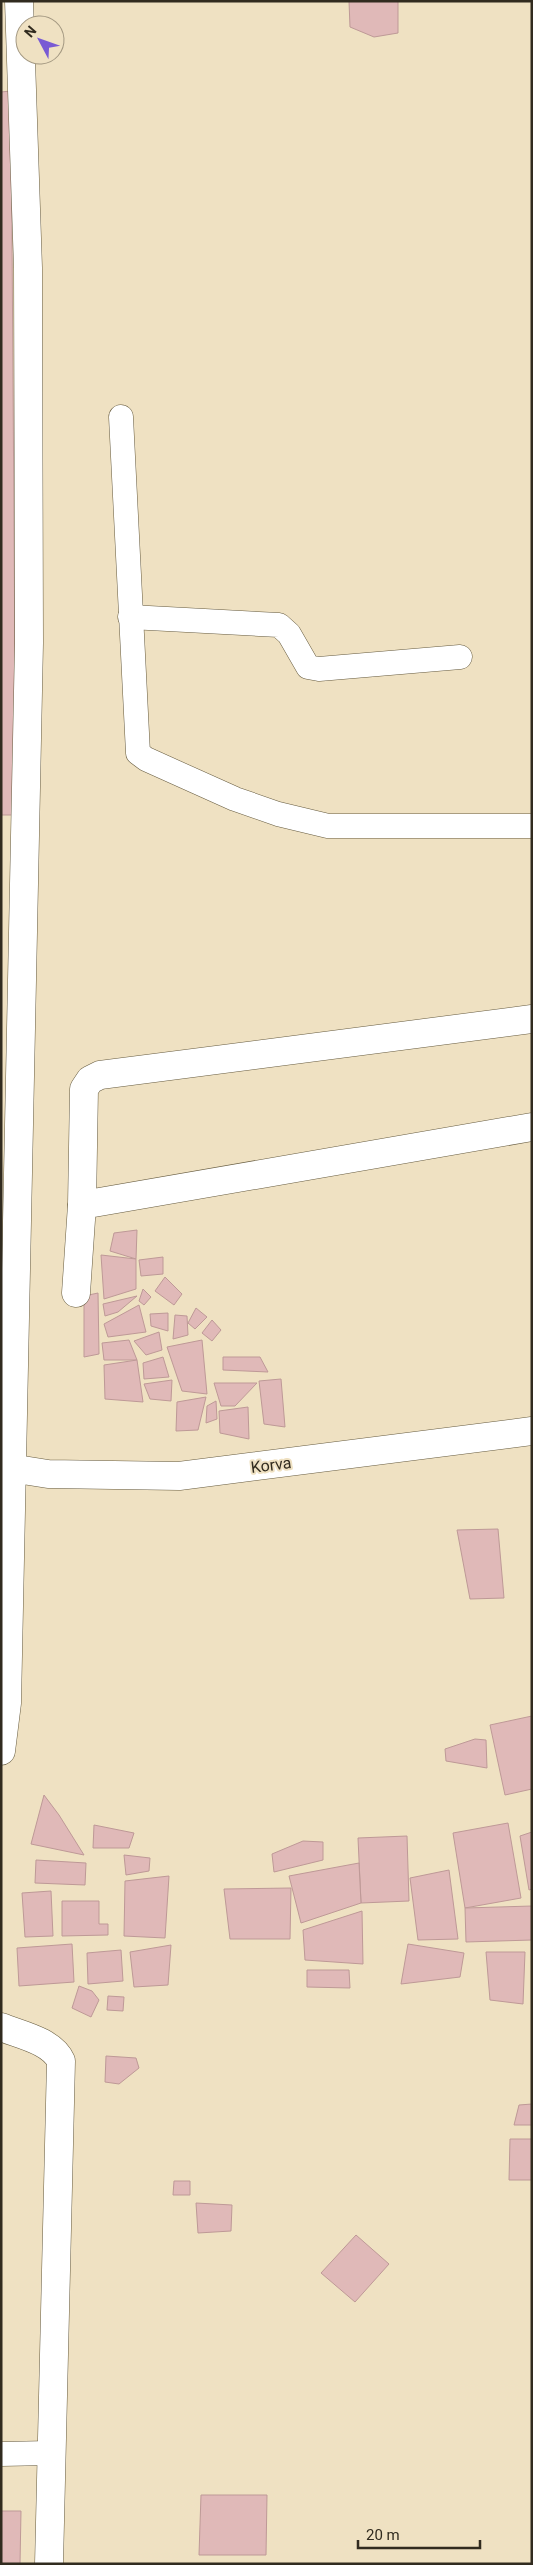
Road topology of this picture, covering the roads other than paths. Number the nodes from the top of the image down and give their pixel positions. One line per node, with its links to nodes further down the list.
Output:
1 (19, 1): 11 (street)
2 (121, 417): 3 (lane)
3 (130, 617): 4 (lane); 5 (lane)
4 (460, 657)
5 (532, 826)
6 (532, 1019): 8 (street)
7 (532, 1127): 8 (street)
8 (82, 1205): 9 (street)
9 (76, 1293)
10 (532, 1431): 11 (street, Korva)
11 (10, 1468): 12 (street)
12 (1, 1751)
13 (1, 2027): 14 (street)
14 (50, 2453): 15 (lane); 16 (street)
15 (1, 2454)
16 (49, 2564)

